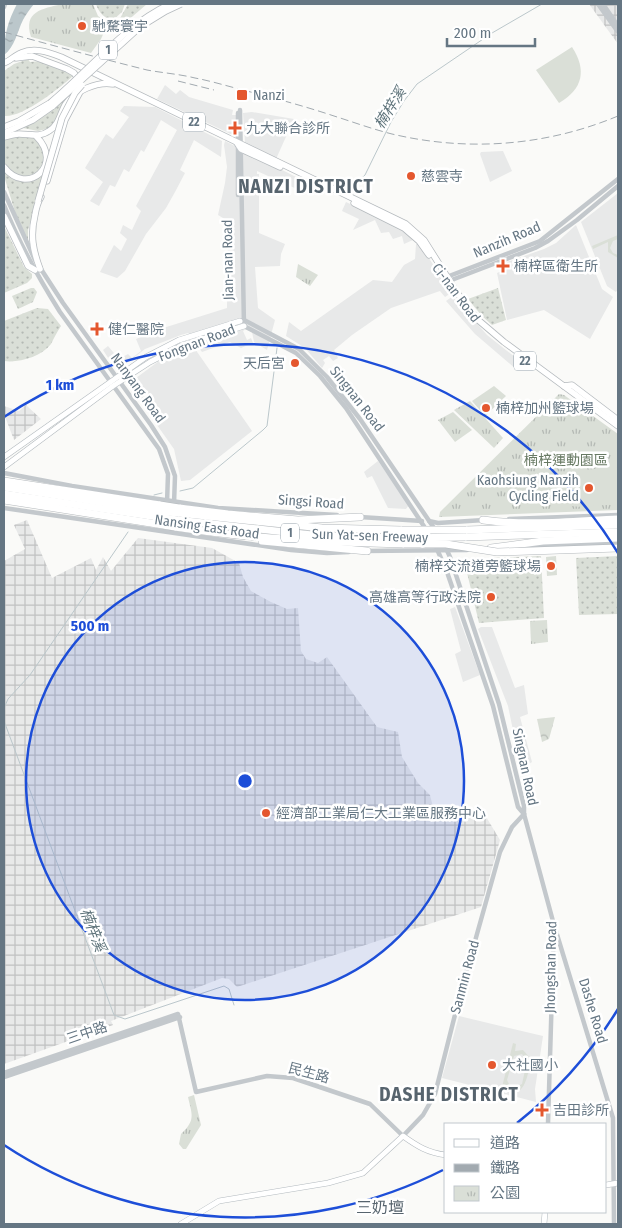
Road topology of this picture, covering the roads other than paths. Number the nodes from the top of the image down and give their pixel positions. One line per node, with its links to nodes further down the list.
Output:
1 (5, 4): 6 (street)
2 (170, 4): 13 (main road, 1, bridge)
3 (181, 4): 10 (main road, 1, bridge)
4 (598, 4): 8 (street)
5 (603, 4): 7 (street)
6 (4, 7)
7 (618, 26)
8 (618, 32)
9 (6, 62): 11 (main road); 12 (main road)
10 (85, 78): 13 (main road, 1, bridge); 22 (main road, bridge)
11 (118, 85): 12 (main road); 17 (main road, 22)
12 (80, 92): 16 (main road); 22 (main road, bridge)
13 (52, 104): 14 (main road, 1); 15 (main road, 1)
14 (4, 127)
15 (4, 135): 16 (main road)
16 (36, 136): 18 (main road)
17 (239, 145): 17 (street, Jian-nan Road); 27 (main road, Ci-nan Road / 22); 28 (street, Jian-nan Road)
18 (4, 167)
19 (618, 179): 27 (street, Nanzih Road)
20 (618, 186): 27 (street, Nanzih Road)
21 (4, 192): 25 (street)
22 (38, 201): 26 (main road)
23 (4, 205): 25 (street)
24 (4, 216): 26 (main road)
25 (24, 246): 26 (street, Nanyang Road)
26 (37, 270): 30 (street, Nanyang Road); 32 (street, Nanyang Road)
27 (446, 279): 33 (main road, Ci-nan Road / 22); 36 (main road, Ci-nan Road / 22)
28 (242, 323): 29 (street); 30 (main road, Fongnan Road); 31 (main road, Fongnan Road)
29 (303, 355): 54 (street, Singnan Road); 55 (street, Singnan Road)
30 (116, 376): 31 (street, Nanyang Road); 32 (main road, Fongnan Road)
31 (120, 382): 32 (main road, Fongnan Road); 49 (street, Nanyang Road)
32 (112, 384): 37 (main road, Fongnan Road); 38 (main road, Fongnan Road); 45 (street, Nanyang Road)
33 (564, 386): 34 (main road, Ci-nan Road / 22); 35 (main road, Ci-nan Road / 22)
34 (618, 420)
35 (618, 426)
36 (618, 430)
37 (4, 457)
38 (4, 467)
39 (4, 473): 48 (street)
40 (4, 481): 46 (highway)
41 (4, 487): 44 (highway, Sun Yat-sen Freeway / 1)
42 (4, 494): 44 (highway, Sun Yat-sen Freeway / 1)
43 (4, 500): 46 (highway)
44 (71, 501): 46 (highway, Sun Yat-sen Freeway / 1)
45 (167, 501): 48 (street); 49 (street); 57 (street, Nanyang Road)
46 (87, 503): 48 (highway, Sun Yat-sen Freeway / 1); 48 (highway)
47 (4, 508): 57 (street, Nansing East Road)
48 (158, 511): 49 (highway, Sun Yat-sen Freeway / 1, bridge); 49 (highway, bridge)
49 (177, 514): 51 (highway); 58 (highway); 60 (street, Nanyang Road); 62 (highway, Sun Yat-sen Freeway / 1)
50 (618, 515): 52 (street, Singsi Road)
51 (360, 517): 54 (street, Singsi Road)
52 (483, 520): 53 (highway); 55 (street, Singsi Road)
53 (618, 520)
54 (422, 521): 55 (street, Singsi Road); 69 (street, Singnan Road)
55 (430, 522): 67 (street, Singnan Road)
56 (618, 525): 61 (highway, Sun Yat-sen Freeway / 1)
57 (164, 532): 60 (street, Nansing East Road)
58 (208, 532): 62 (highway); 68 (highway)
59 (618, 532): 61 (highway, Sun Yat-sen Freeway / 1)
60 (170, 533): 68 (street, Nansing East Road)
61 (466, 534): 62 (highway, Sun Yat-sen Freeway / 1, bridge)
62 (403, 537): 66 (highway, bridge)
63 (618, 538): 65 (highway)
64 (618, 543): 65 (street, Nansing East Road)
65 (491, 548): 67 (street, Nansing East Road)
66 (618, 548)
67 (448, 550): 69 (street, Nansing East Road); 70 (street, Singnan Road)
68 (367, 551): 69 (street, Nansing East Road)
69 (439, 551): 70 (street, Singnan Road)
70 (524, 814): 71 (street, Jhongshan Road); 76 (street, Sanmin Road)
71 (554, 925): 75 (street, Jhongshan Road); 78 (street, Dashe Road)
72 (179, 1016): 73 (street, 三中路); 74 (street); 76 (street, 民生路)
73 (4, 1073)
74 (4, 1077)
75 (548, 1123)
76 (403, 1136): 77 (main road); 79 (main road)
77 (444, 1155)
78 (615, 1184): 80 (street, Dashe Road)
79 (181, 1224)
80 (614, 1224)

